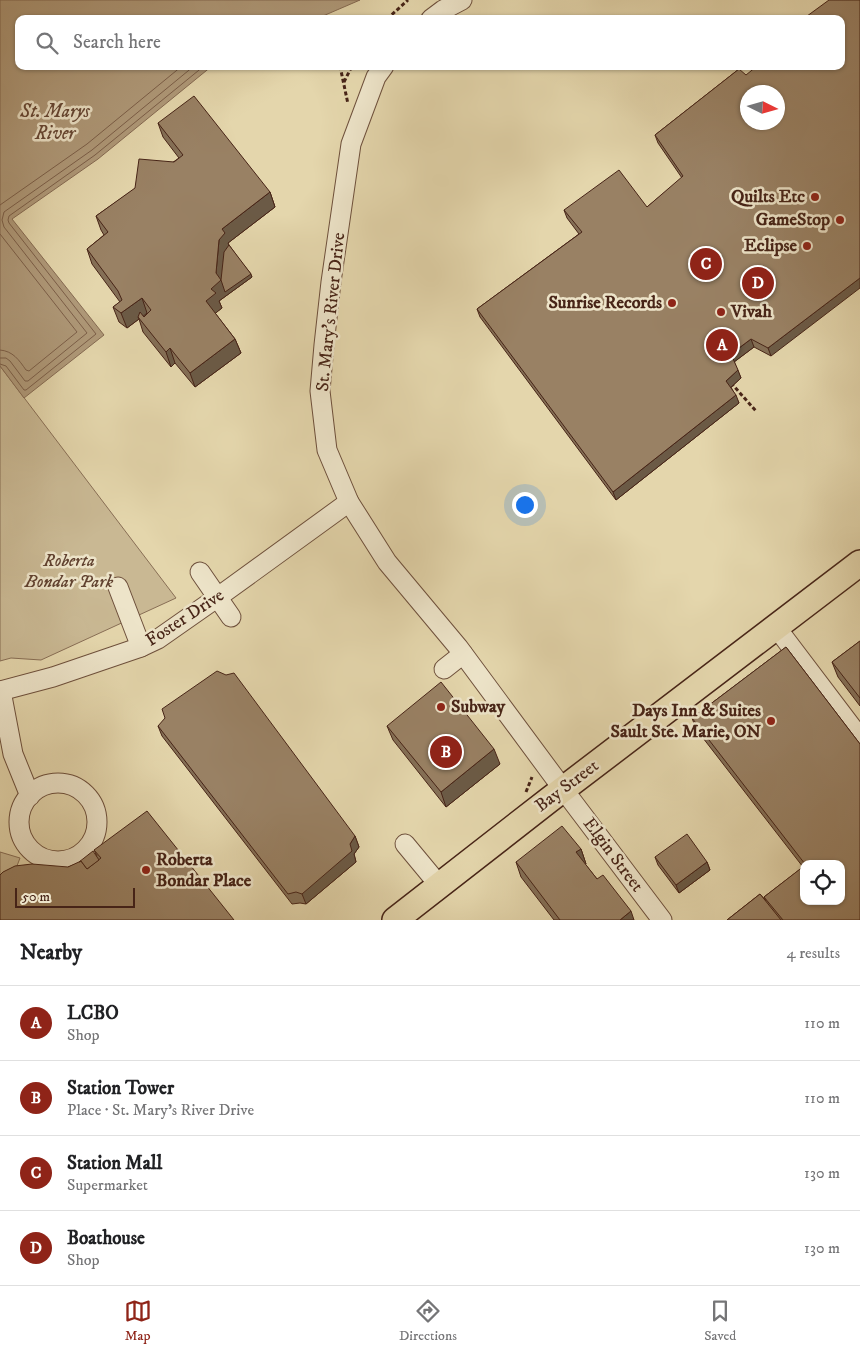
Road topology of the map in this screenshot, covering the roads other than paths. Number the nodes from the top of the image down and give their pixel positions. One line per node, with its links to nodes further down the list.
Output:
1 (462, 0): 2 (street)
2 (436, 15)
3 (381, 70): 4 (street, St. Mary's River Drive)
4 (349, 502): 8 (street, Foster Drive); 12 (street, St. Mary's River Drive)
5 (860, 563): 10 (main road, Bay Street)
6 (200, 572): 8 (street)
7 (118, 587): 11 (street)
8 (218, 597): 9 (street); 11 (street, Foster Drive)
9 (231, 617)
10 (776, 627): 15 (street); 16 (main road, Bay Street)
11 (141, 647): 14 (street, Foster Drive)
12 (463, 654): 13 (street); 16 (street, St. Mary's River Drive)
13 (444, 669)
14 (0, 691): 17 (street)
15 (860, 738)
16 (563, 790): 19 (main road, Bay Street); 21 (street, Elgin Street)
17 (30, 796): 17 (street)
18 (405, 844): 19 (street)
19 (439, 885): 20 (main road, Bay Street)
20 (395, 920)
21 (662, 920)

